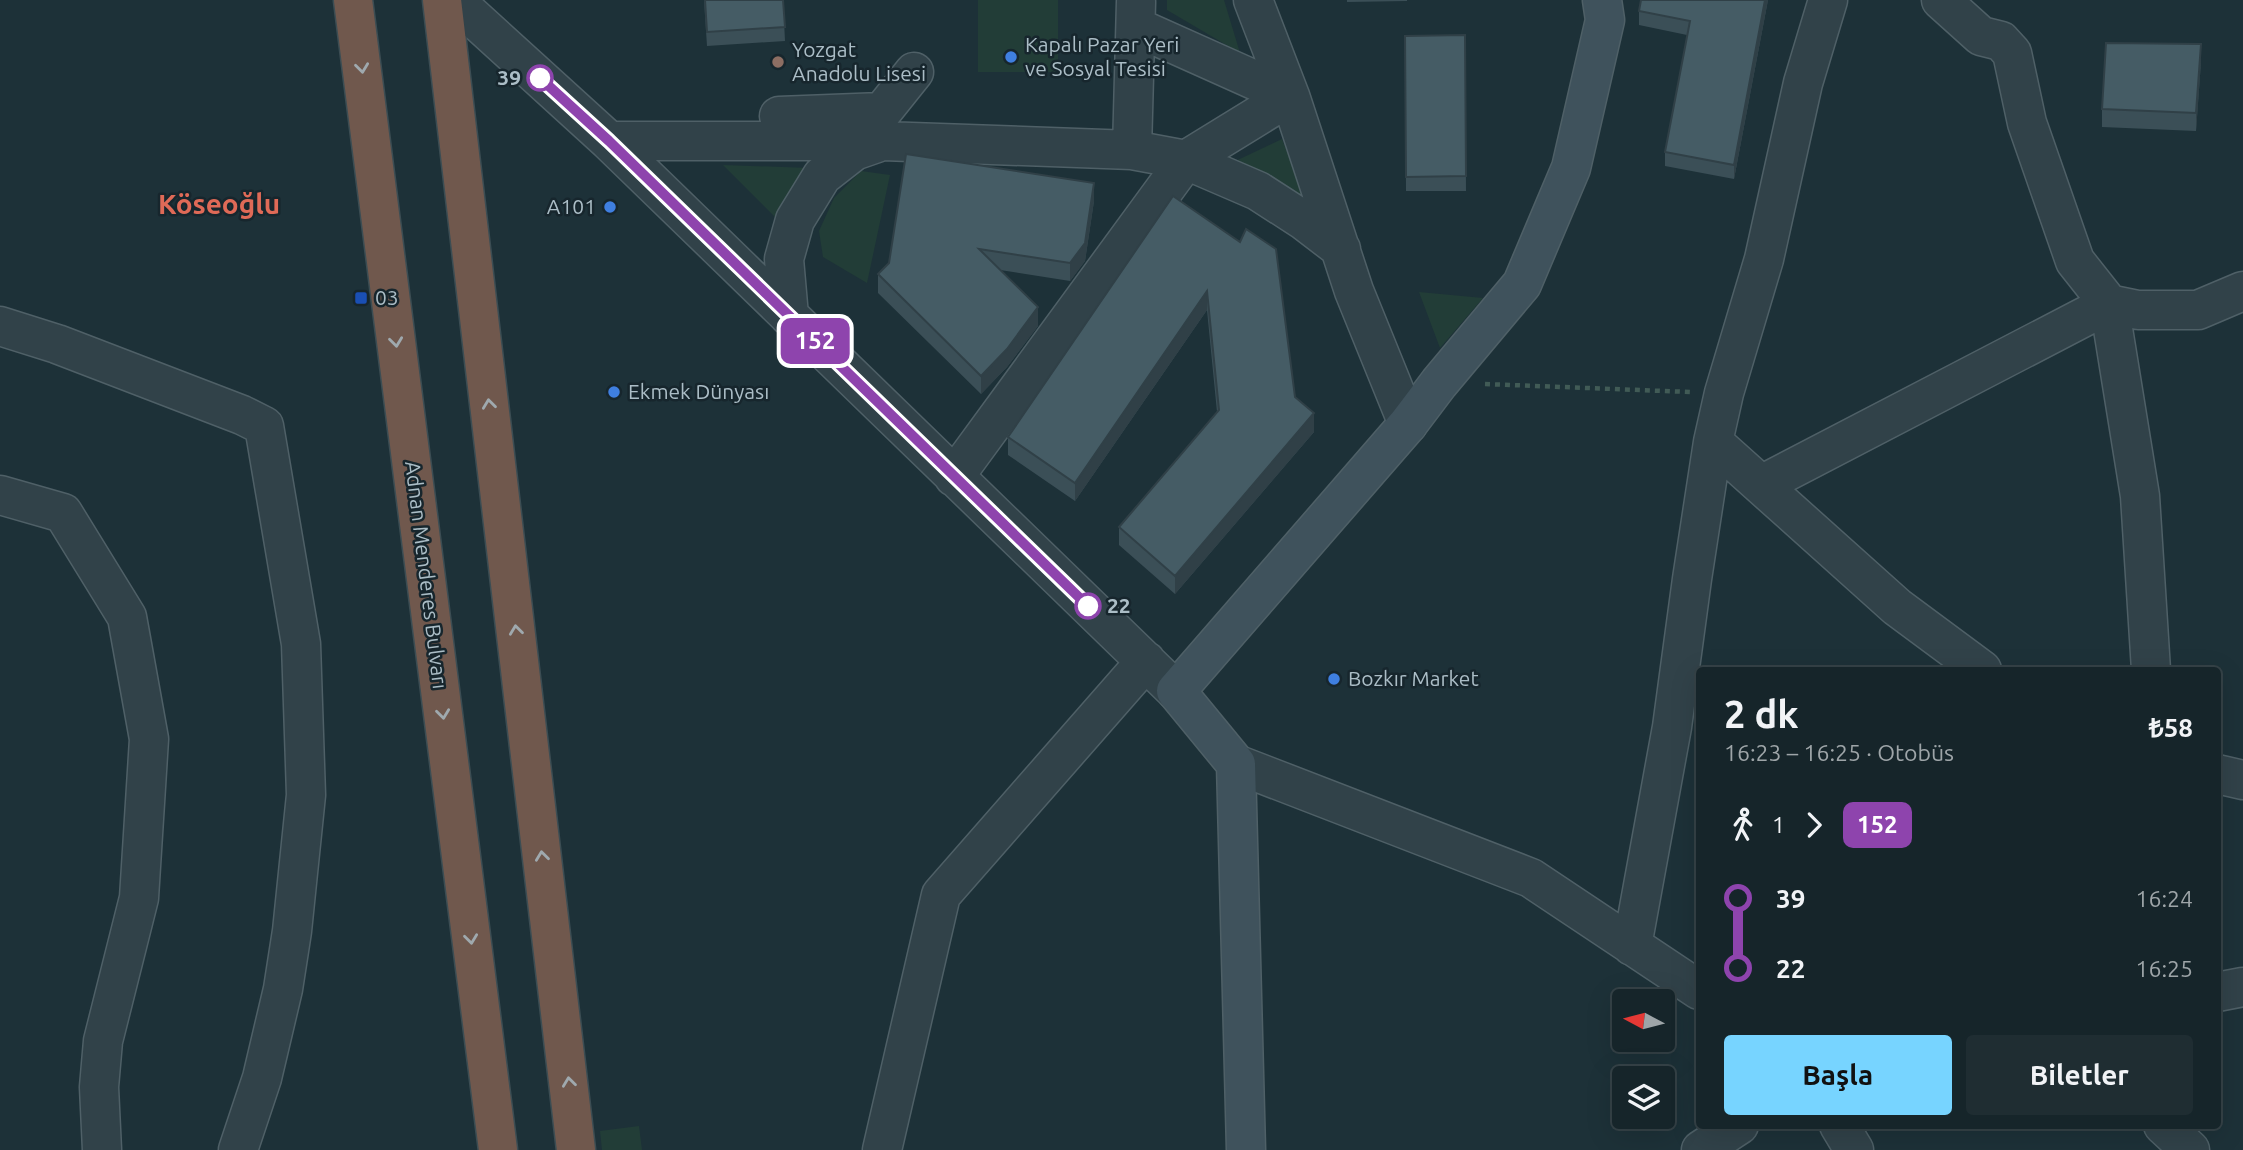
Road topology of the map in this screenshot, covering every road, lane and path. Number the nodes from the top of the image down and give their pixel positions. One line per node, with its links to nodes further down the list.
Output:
1 (354, 0): 42 (highway, Adnan Menderes Bulvarı, one-way to 42)
2 (442, 0): 43 (highway, one-way to 2)
3 (454, 0): 11 (street)
4 (1253, 0): 10 (street)
5 (1602, 0): 21 (street)
6 (1828, 0): 22 (street)
7 (1941, 0): 18 (street)
8 (1136, 13): 10 (street); 14 (street)
9 (914, 72): 12 (street)
10 (1290, 96): 15 (street); 16 (street)
11 (609, 141): 12 (street); 19 (street)
12 (689, 141): 13 (street)
13 (883, 141): 14 (street); 19 (street)
14 (1132, 150): 15 (street)
15 (1186, 160): 16 (street); 25 (street)
16 (1341, 249): 23 (street)
17 (2243, 291): 18 (street)
18 (2109, 304): 26 (street); 30 (street)
19 (789, 316): 25 (street)
20 (0, 326): 41 (street)
21 (1439, 383): 22 (path); 23 (street)
22 (1724, 393): 24 (street)
23 (1408, 424): 31 (street)
24 (1713, 442): 26 (street); 33 (street)
25 (954, 477): 28 (street)
26 (1761, 485): 29 (street)
27 (0, 495): 40 (street)
28 (1146, 661): 31 (street); 44 (street)
29 (1978, 667)
30 (2151, 667)
31 (1176, 691): 32 (street)
32 (1236, 764): 33 (street); 45 (street)
33 (1632, 946): 35 (street)
34 (2243, 987): 36 (street)
35 (1696, 988)
36 (2221, 991)
37 (1732, 1129): 46 (street)
38 (1841, 1129): 47 (street)
39 (2167, 1129): 48 (street)
40 (102, 1150)
41 (238, 1150)
42 (498, 1150)
43 (576, 1150)
44 (882, 1150)
45 (1245, 1150)
46 (1701, 1150)
47 (1854, 1150)
48 (2190, 1150)

